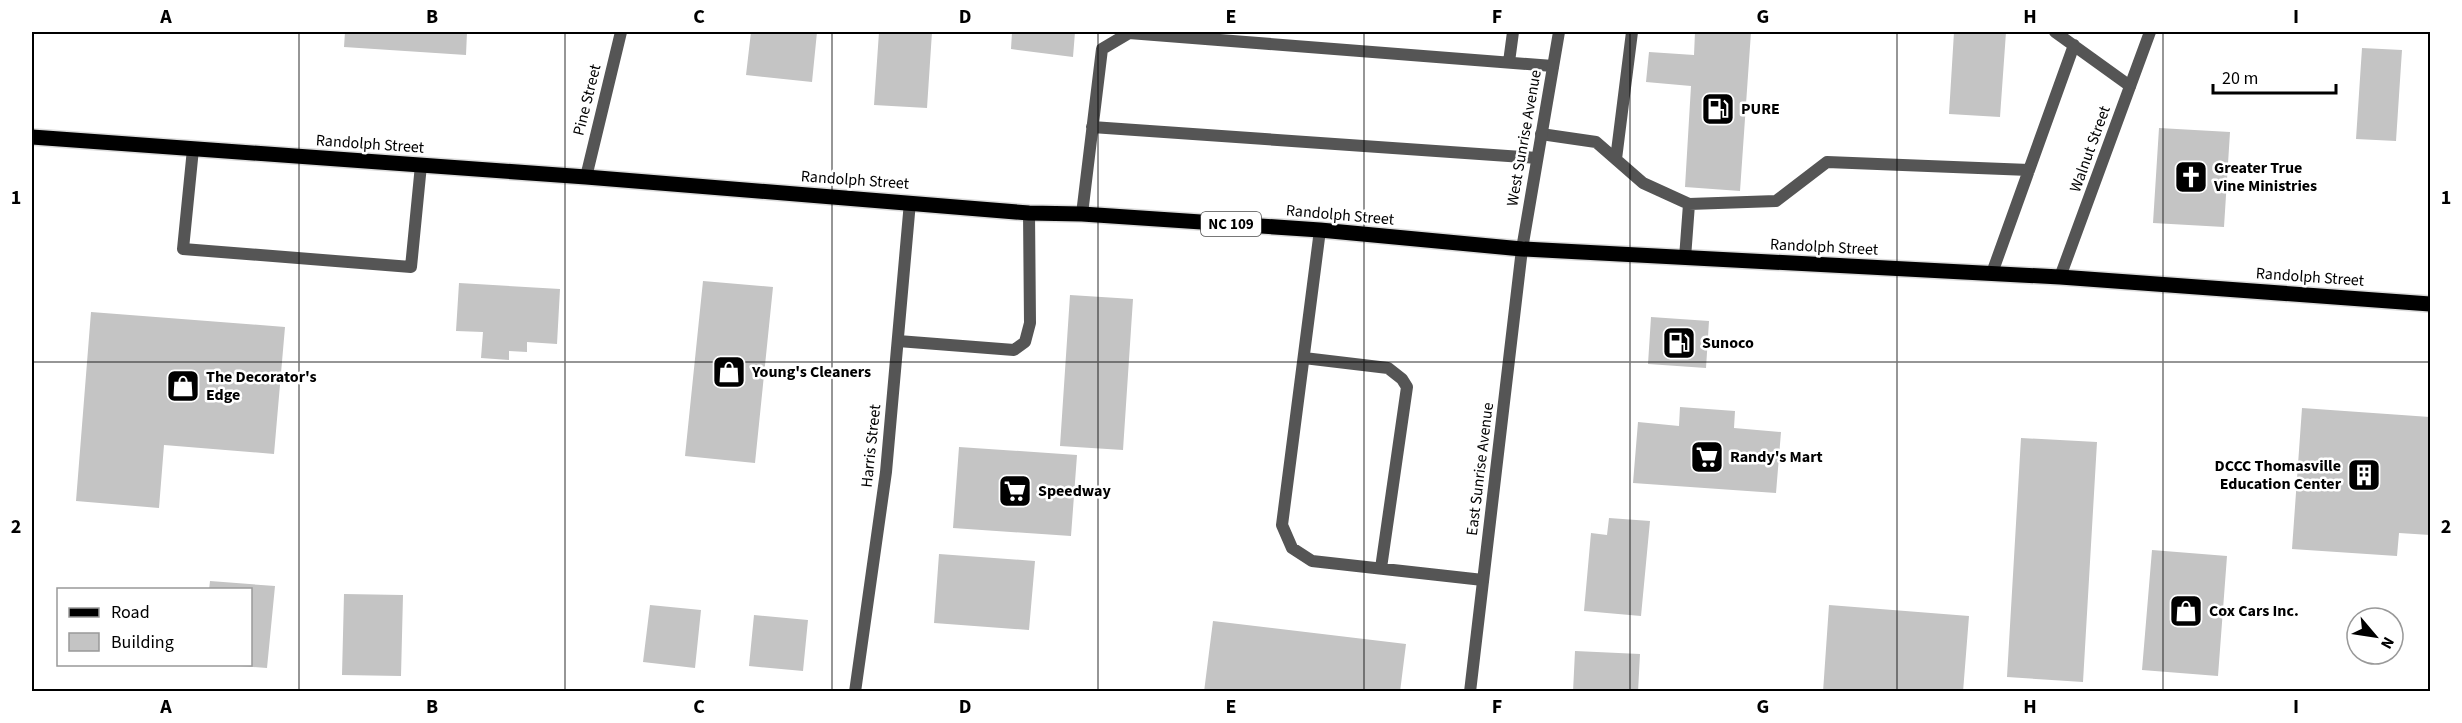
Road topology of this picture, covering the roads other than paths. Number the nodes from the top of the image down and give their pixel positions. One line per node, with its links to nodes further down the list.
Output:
1 (621, 32): 19 (street, Pine Street)
2 (1513, 32): 8 (street)
3 (1559, 32): 9 (street, West Sunrise Avenue)
4 (1632, 32): 16 (street)
5 (2055, 32): 7 (street)
6 (2150, 32): 10 (street, Walnut Street)
7 (2074, 45): 10 (street); 18 (street)
8 (1509, 62): 9 (street); 11 (street)
9 (1553, 66): 12 (street, West Sunrise Avenue)
10 (2130, 86): 28 (street, Walnut Street)
11 (1092, 127): 15 (street); 23 (street)
12 (1541, 134): 15 (street, West Sunrise Avenue); 16 (street)
13 (32, 137): 14 (main road, Randolph Street / NC 109)
14 (193, 149): 17 (main road, Randolph Street / NC 109); 17 (street)
15 (1538, 158): 25 (street, West Sunrise Avenue)
16 (1616, 159): 21 (street)
17 (421, 165): 19 (main road, Randolph Street / NC 109)
18 (2029, 170): 21 (street); 27 (street)
19 (586, 177): 20 (main road, Randolph Street / NC 109)
20 (910, 202): 22 (main road, Randolph Street / NC 109); 30 (street, Harris Street)
21 (1689, 204): 26 (street)
22 (1029, 213): 23 (main road, Randolph Street / NC 109); 30 (street)
23 (1082, 214): 24 (main road, Randolph Street / NC 109)
24 (1320, 230): 25 (main road, Randolph Street / NC 109); 31 (street)
25 (1522, 249): 26 (main road, Randolph Street / NC 109); 33 (street, East Sunrise Avenue)
26 (1685, 258): 27 (main road, Randolph Street / NC 109)
27 (1992, 273): 28 (main road, Randolph Street / NC 109)
28 (2060, 277): 29 (main road, Randolph Street / NC 109)
29 (2430, 304)
30 (898, 341): 34 (street, Harris Street)
31 (1304, 358): 32 (street); 32 (street)
32 (1381, 568): 33 (street)
33 (1483, 580): 35 (street, East Sunrise Avenue)
34 (855, 692)
35 (1470, 692)

